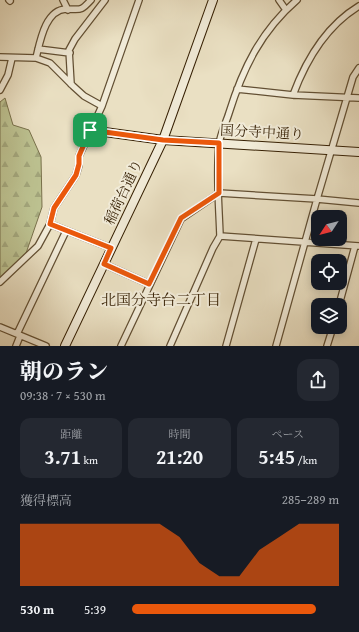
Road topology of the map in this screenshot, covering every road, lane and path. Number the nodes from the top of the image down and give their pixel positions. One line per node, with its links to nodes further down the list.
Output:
1 (63, 0): 9 (street)
2 (91, 0): 9 (street)
3 (104, 0): 12 (street)
4 (139, 0): 23 (street)
5 (214, 0): 25 (street, 稲荷台通り)
6 (279, 0): 10 (street)
7 (297, 0): 10 (street)
8 (359, 6): 20 (street)
9 (68, 10): 11 (street)
10 (286, 10): 18 (street)
11 (38, 49): 12 (street); 15 (street)
12 (70, 53): 17 (street)
13 (0, 57): 14 (street)
14 (12, 58): 15 (street); 19 (street)
15 (36, 58): 17 (street)
16 (359, 68): 21 (street)
17 (71, 84): 23 (street)
18 (237, 89): 20 (street); 26 (street)
19 (0, 90)
20 (293, 95): 21 (street)
21 (347, 98): 22 (street); 27 (street)
22 (359, 98)
23 (102, 106): 24 (street)
24 (90, 130): 25 (street, 国分寺中通り); 32 (street)
25 (163, 140): 26 (street, 国分寺中通り); 38 (street, 稲荷台通り)
26 (219, 143): 27 (street, 国分寺中通り); 29 (street)
27 (331, 150): 28 (street, 国分寺中通り); 30 (street)
28 (359, 152)
29 (219, 193): 30 (street); 34 (street); 41 (street)
30 (317, 199): 31 (street); 36 (street)
31 (359, 203)
32 (50, 224): 33 (street); 40 (street)
33 (66, 231): 38 (street); 45 (street)
34 (220, 236): 35 (street); 50 (street)
35 (256, 239): 36 (street); 51 (street)
36 (305, 243): 37 (street); 52 (street)
37 (357, 246): 42 (street)
38 (111, 248): 39 (street, 稲荷台通り)
39 (104, 264): 41 (street); 48 (street, 稲荷台通り)
40 (0, 282)
41 (149, 284): 49 (street)
42 (340, 298)
43 (0, 327): 45 (street)
44 (330, 334): 53 (street)
45 (19, 335): 46 (street); 47 (street)
46 (16, 346)
47 (46, 346)
48 (65, 346)
49 (121, 346)
50 (170, 346)
51 (226, 346)
52 (276, 346)
53 (327, 346)

